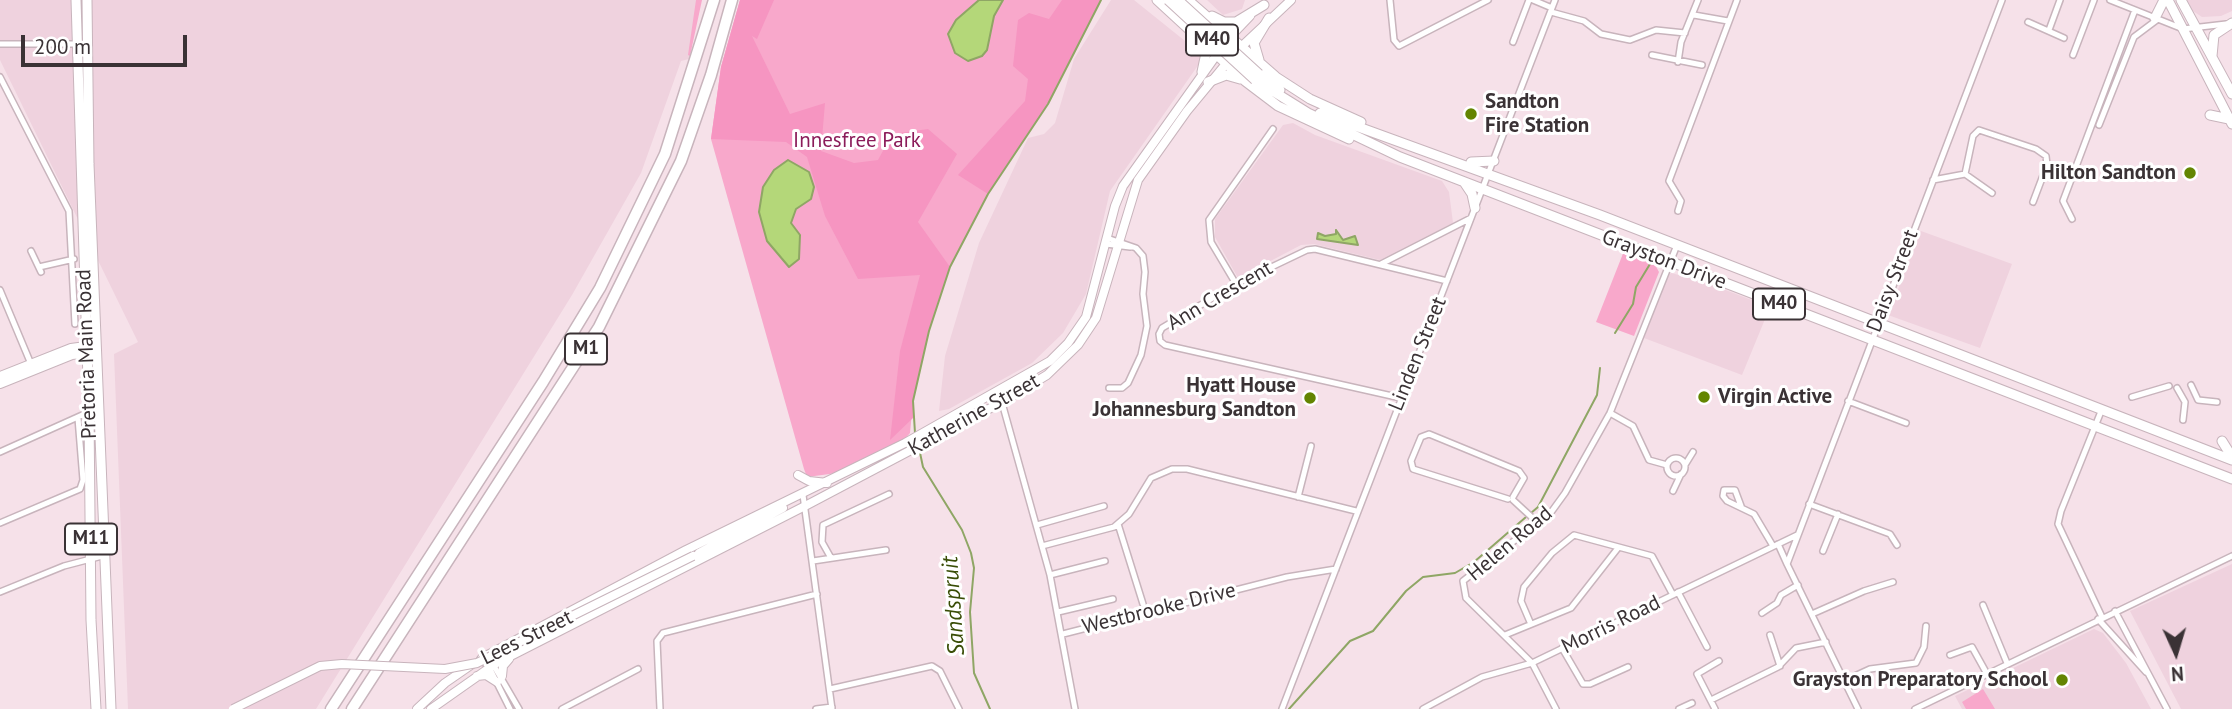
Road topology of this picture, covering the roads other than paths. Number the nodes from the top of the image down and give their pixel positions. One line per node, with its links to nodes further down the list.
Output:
1 (76, 0): 41 (main road, Pretoria Main Road / M11)
2 (88, 0): 41 (main road, Pretoria Main Road / M11)
3 (706, 0): 51 (highway)
4 (714, 0): 51 (highway, M1)
5 (732, 0): 203 (highway, M1)
6 (1157, 0): 38 (main road)
7 (1168, 0): 60 (main road, Grayston Drive / M40, bridge)
8 (1178, 0): 60 (main road, Grayston Drive / M40, bridge)
9 (1190, 0): 23 (main road); 36 (main road)
10 (1291, 0): 27 (main road, Katherine Street)
11 (1390, 0): 12 (street)
12 (1488, 0)
13 (1531, 0): 24 (street); 39 (street)
14 (1555, 0): 24 (street, Linden Street)
15 (1698, 0): 26 (street)
16 (1737, 0): 29 (street)
17 (2002, 0): 69 (street, Daisy Street)
18 (2060, 0): 34 (street)
19 (2094, 0): 45 (street)
20 (2110, 0): 25 (street)
21 (2166, 0): 28 (main road); 33 (main road)
22 (2181, 0): 32 (main road)
23 (1267, 2): 36 (main road, Katherine Street)
24 (1551, 10): 35 (street); 66 (street, Linden Street)
25 (2135, 10): 28 (street); 77 (street)
26 (1694, 15): 29 (street); 35 (street)
27 (1269, 18): 42 (main road, Katherine Street); 49 (main road)
28 (2157, 19): 33 (street); 61 (street)
29 (1728, 21): 75 (street)
30 (2028, 22): 34 (street)
31 (2232, 22): 32 (street); 50 (main road)
32 (2196, 27): 33 (street); 50 (main road)
33 (2183, 29): 59 (main road)
34 (2049, 30): 37 (street)
35 (1685, 33): 46 (street)
36 (1229, 37): 42 (main road); 43 (main road, Katherine Street)
37 (2064, 38)
38 (1200, 39): 43 (main road); 52 (main road)
39 (1513, 42)
40 (0, 44): 41 (street)
41 (82, 44): 93 (main road, Pretoria Main Road / M11)
42 (1241, 47): 47 (main road, Katherine Street); 49 (main road)
43 (1216, 54): 47 (main road); 52 (main road, Katherine Street)
44 (1652, 55): 46 (street)
45 (2073, 55)
46 (1678, 62): 48 (street)
47 (1226, 63): 54 (main road); 55 (main road, Katherine Street)
48 (1702, 65)
49 (1262, 66): 63 (main road)
50 (2216, 67): 57 (main road)
51 (694, 69): 202 (highway, M1)
52 (1202, 72): 78 (main road, Katherine Street)
53 (0, 77): 56 (street)
54 (1245, 81): 55 (main road); 65 (main road)
55 (1208, 82): 79 (main road, Katherine Street)
56 (3, 90): 83 (street)
57 (2232, 94)
58 (2210, 115): 59 (main road)
59 (2231, 121)
60 (1336, 123): 63 (main road, Grayston Drive / M40); 65 (main road, Grayston Drive / M40)
61 (2099, 125)
62 (1273, 129): 88 (street)
63 (1377, 132): 64 (main road, Grayston Drive / M40)
64 (1425, 151): 66 (main road); 67 (main road, Grayston Drive / M40)
65 (1400, 157): 70 (main road, Grayston Drive / M40)
66 (1494, 161): 67 (street, Linden Street)
67 (1489, 173): 71 (street, Linden Street); 80 (main road, Grayston Drive / M40)
68 (1965, 174): 69 (street); 72 (street); 73 (street)
69 (1933, 180): 90 (street, Daisy Street)
70 (1463, 182): 71 (main road, Grayston Drive / M40); 74 (main road)
71 (1483, 189): 74 (street, Linden Street); 84 (main road, Grayston Drive / M40)
72 (1992, 193)
73 (2033, 202)
74 (1475, 208): 76 (street, Linden Street)
75 (1678, 211)
76 (1471, 218): 82 (street); 87 (street, Linden Street)
77 (2072, 219)
78 (1107, 241): 79 (street); 101 (main road, Katherine Street)
79 (1119, 244): 99 (street); 105 (main road, Katherine Street)
80 (1676, 245): 84 (street, Helen Road); 90 (main road, Grayston Drive / M40)
81 (31, 251): 83 (street)
82 (1398, 255): 85 (street); 86 (street)
83 (74, 258): 91 (street)
84 (1670, 262): 92 (main road, Grayston Drive / M40); 109 (street, Helen Road)
85 (1381, 264): 86 (street, Ann Crescent); 88 (street, Ann Crescent)
86 (1401, 268): 87 (street, Ann Crescent)
87 (1447, 281): 103 (street, Linden Street)
88 (1236, 284): 103 (street, Ann Crescent)
89 (0, 290): 94 (street)
90 (1878, 323): 92 (street, Daisy Street); 107 (main road, Grayston Drive / M40)
91 (75, 324)
92 (1871, 339): 104 (street, Daisy Street); 113 (main road, Grayston Drive / M40)
93 (92, 349): 94 (main road); 96 (main road); 108 (main road, Pretoria Main Road / M11); 149 (main road, Pretoria Main Road / M11)
94 (31, 364): 95 (main road)
95 (0, 376)
96 (0, 384)
97 (2190, 385): 106 (street)
98 (2169, 386): 102 (street)
99 (1109, 388)
100 (2177, 388): 111 (street)
101 (999, 392): 105 (street, Westbrooke Drive); 116 (main road, Katherine Street)
102 (2132, 397)
103 (1401, 398): 136 (street, Linden Street)
104 (1848, 401): 112 (street); 132 (street, Daisy Street)
105 (1002, 402): 116 (main road, Katherine Street); 141 (street, Westbrooke Drive)
106 (2217, 402)
107 (2102, 409): 113 (street); 119 (main road, Grayston Drive / M40)
108 (89, 412): 110 (street); 151 (main road, Pretoria Main Road / M11)
109 (1610, 413): 121 (street); 138 (street, Helen Road)
110 (78, 418): 117 (street); 139 (street)
111 (2183, 420)
112 (1906, 423)
113 (2095, 425): 125 (main road, Grayston Drive / M40); 170 (street)
114 (2222, 441): 120 (main road)
115 (1311, 446): 130 (street)
116 (907, 447): 126 (main road, Katherine Street); 133 (main road, Katherine Street)
117 (0, 452)
118 (1693, 452): 122 (street)
119 (2216, 454): 120 (main road, Grayston Drive / M40); 125 (main road)
120 (2232, 458)
121 (1667, 465): 122 (street); 123 (street)
122 (1685, 465): 123 (street)
123 (1681, 474): 127 (street)
124 (798, 475): 126 (main road)
125 (2231, 479)
126 (827, 483): 129 (main road, Katherine Street)
127 (1673, 491)
128 (889, 494): 152 (street)
129 (803, 495): 133 (street); 181 (main road, Katherine Street); 201 (main road, Lees Street, bridge)
130 (1298, 497): 136 (street); 140 (street)
131 (1512, 499): 131 (street); 138 (street)
132 (1809, 504): 137 (street); 142 (street, Daisy Street)
133 (807, 505): 153 (street); 179 (main road, Katherine Street)
134 (1104, 506): 141 (street)
135 (1741, 506): 143 (street)
136 (1356, 511): 156 (street, Linden Street)
137 (1838, 514): 144 (street); 148 (street)
138 (1535, 521): 174 (street, Helen Road)
139 (0, 523)
140 (1118, 524): 145 (street); 164 (street)
141 (1037, 525): 145 (street, Westbrooke Drive)
142 (1797, 535): 143 (street, Morris Road); 155 (street, Daisy Street)
143 (1775, 545): 155 (street); 161 (street, Morris Road)
144 (1898, 545)
145 (1042, 546): 157 (street, Westbrooke Drive)
146 (1618, 548): 161 (street); 171 (street); 171 (street)
147 (886, 550): 152 (street)
148 (1823, 551)
149 (106, 555): 151 (street); 200 (main road, Pretoria Main Road / M11)
150 (2232, 556): 166 (street)
151 (91, 558): 160 (street); 199 (main road, Pretoria Main Road / M11)
152 (831, 558): 153 (street)
153 (813, 561): 162 (street)
154 (1105, 561): 157 (street)
155 (1787, 564): 159 (street)
156 (1336, 569): 173 (street, Westbrooke Drive); 213 (street, Linden Street)
157 (1050, 575): 167 (street, Westbrooke Drive)
158 (1893, 582): 169 (street)
159 (1798, 585): 168 (street); 169 (street)
160 (0, 592)
161 (1676, 593): 177 (street); 178 (street, Morris Road)
162 (817, 594): 194 (street); 209 (street)
163 (1113, 599): 167 (street)
164 (1143, 604)
165 (1983, 605): 184 (street)
166 (2115, 611): 170 (street); 191 (street)
167 (1058, 612): 173 (street, Westbrooke Drive)
168 (1762, 613)
169 (1812, 614): 176 (street)
170 (2100, 618): 184 (street); 191 (street)
171 (1530, 622): 174 (street)
172 (1926, 626): 193 (street)
173 (1063, 634): 212 (street)
174 (1505, 635): 183 (street, Helen Road)
175 (1770, 635): 186 (street)
176 (1826, 642): 186 (street); 193 (street)
177 (1707, 647)
178 (1562, 648): 183 (street, Morris Road); 187 (street)
179 (520, 651): 185 (main road, Katherine Street); 192 (main road)
180 (1950, 655): 189 (street)
181 (484, 656): 185 (street); 204 (main road, Katherine Street)
182 (1719, 661): 195 (street)
183 (1532, 663): 197 (street, Morris Road); 215 (street, Helen Road)
184 (2007, 663): 189 (street)
185 (492, 665): 190 (main road, Katherine Street); 192 (street)
186 (1780, 666): 195 (street)
187 (1628, 667)
188 (638, 669): 208 (street)
189 (1987, 674): 219 (street)
190 (474, 676): 192 (main road); 205 (main road, Katherine Street)
191 (2150, 677): 220 (street)
192 (499, 679): 206 (street); 207 (street)
193 (1844, 681): 218 (street)
194 (830, 689): 198 (street); 211 (street)
195 (1711, 700): 217 (street)
196 (1692, 703): 216 (street)
197 (1437, 706): 214 (street, Morris Road)
198 (832, 708): 210 (street)
199 (96, 709)
200 (111, 709)
201 (233, 709)
202 (331, 709)
203 (352, 709)
204 (416, 709)
205 (431, 709)
206 (510, 709)
207 (519, 709)
208 (562, 709)
209 (660, 709)
210 (816, 709)
211 (959, 709)
212 (1075, 709)
213 (1282, 709)
214 (1423, 709)
215 (1556, 709)
216 (1679, 709)
217 (1715, 709)
218 (1858, 709)
219 (1915, 709)
220 (2167, 709)

